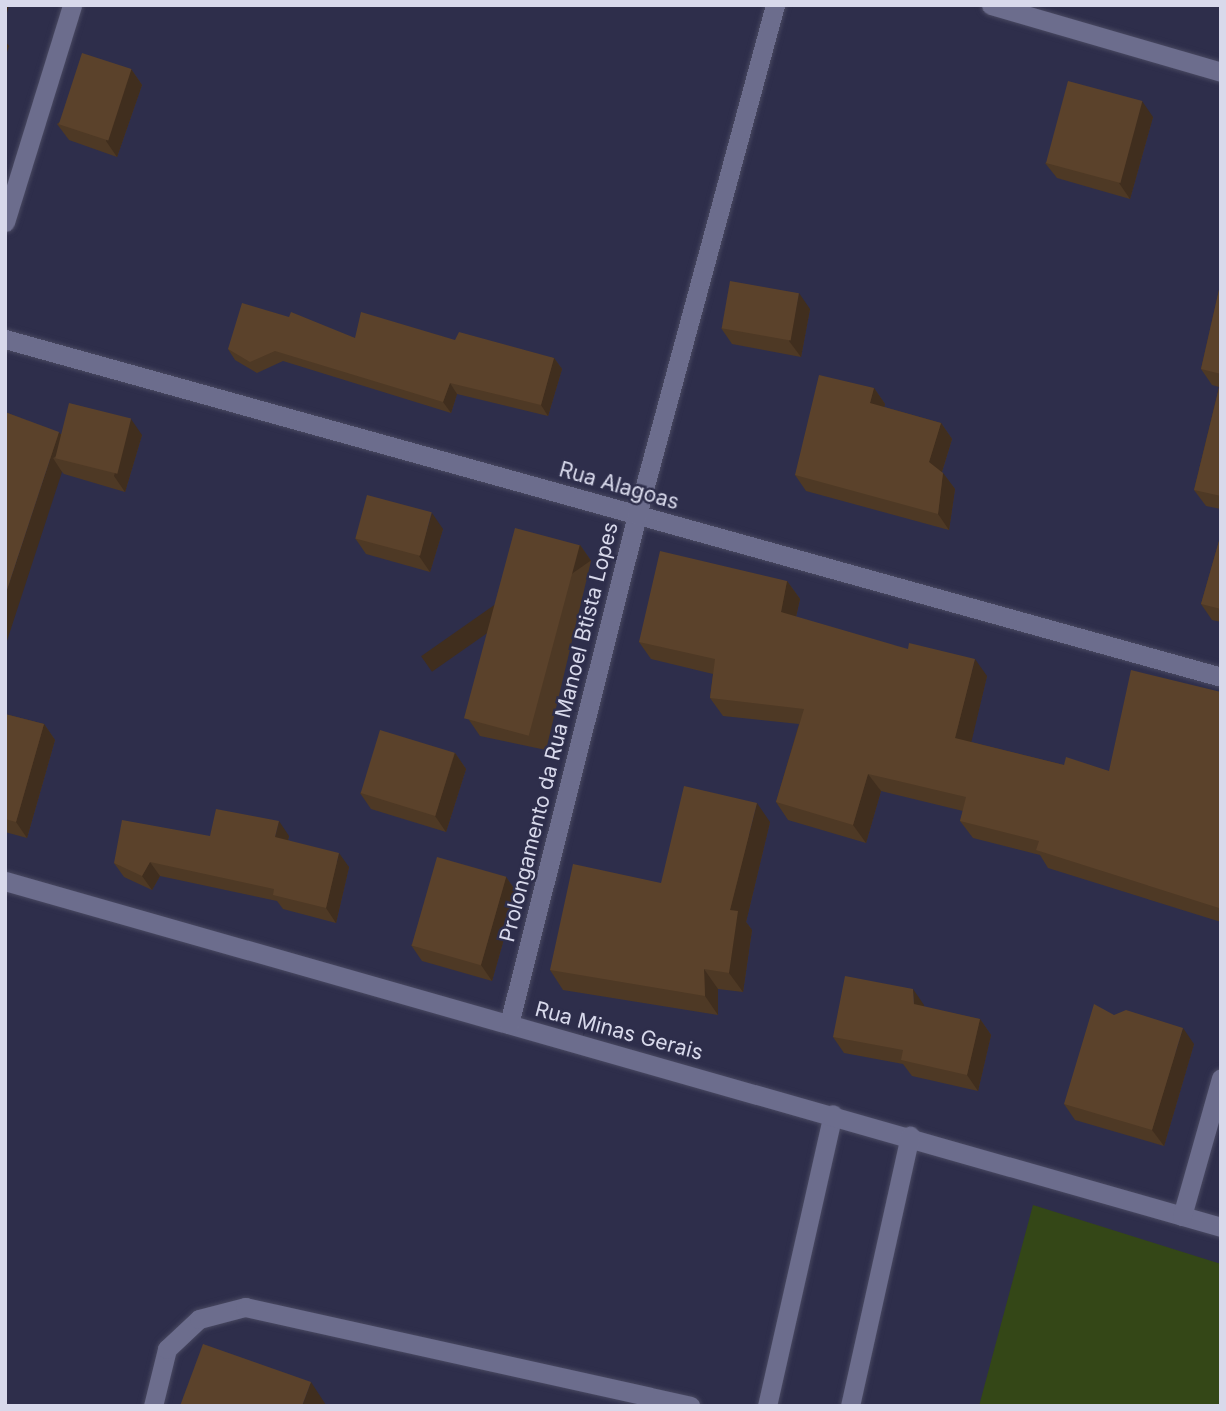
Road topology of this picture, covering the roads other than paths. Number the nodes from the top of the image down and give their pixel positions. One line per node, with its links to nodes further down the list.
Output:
1 (72, 5): 5 (street)
2 (775, 5): 7 (street, Prolongamento da Rua Manoel Btista Lopes)
3 (991, 5): 4 (street)
4 (1221, 72)
5 (5, 222)
6 (5, 340): 7 (street, Rua Alagoas)
7 (637, 515): 8 (street, Rua Alagoas); 10 (street, Prolongamento da Rua Manoel Btista Lopes)
8 (1221, 677)
9 (5, 881): 10 (street, Rua Minas Gerais)
10 (509, 1024): 12 (street, Rua Minas Gerais)
11 (1221, 1078): 14 (street)
12 (833, 1114): 13 (street, Rua Minas Gerais); 18 (street)
13 (910, 1136): 14 (street, Rua Minas Gerais); 19 (street)
14 (1182, 1216): 15 (street, Rua Minas Gerais)
15 (1221, 1227)
16 (153, 1406): 17 (street)
17 (690, 1406)
18 (767, 1406)
19 (850, 1406)

